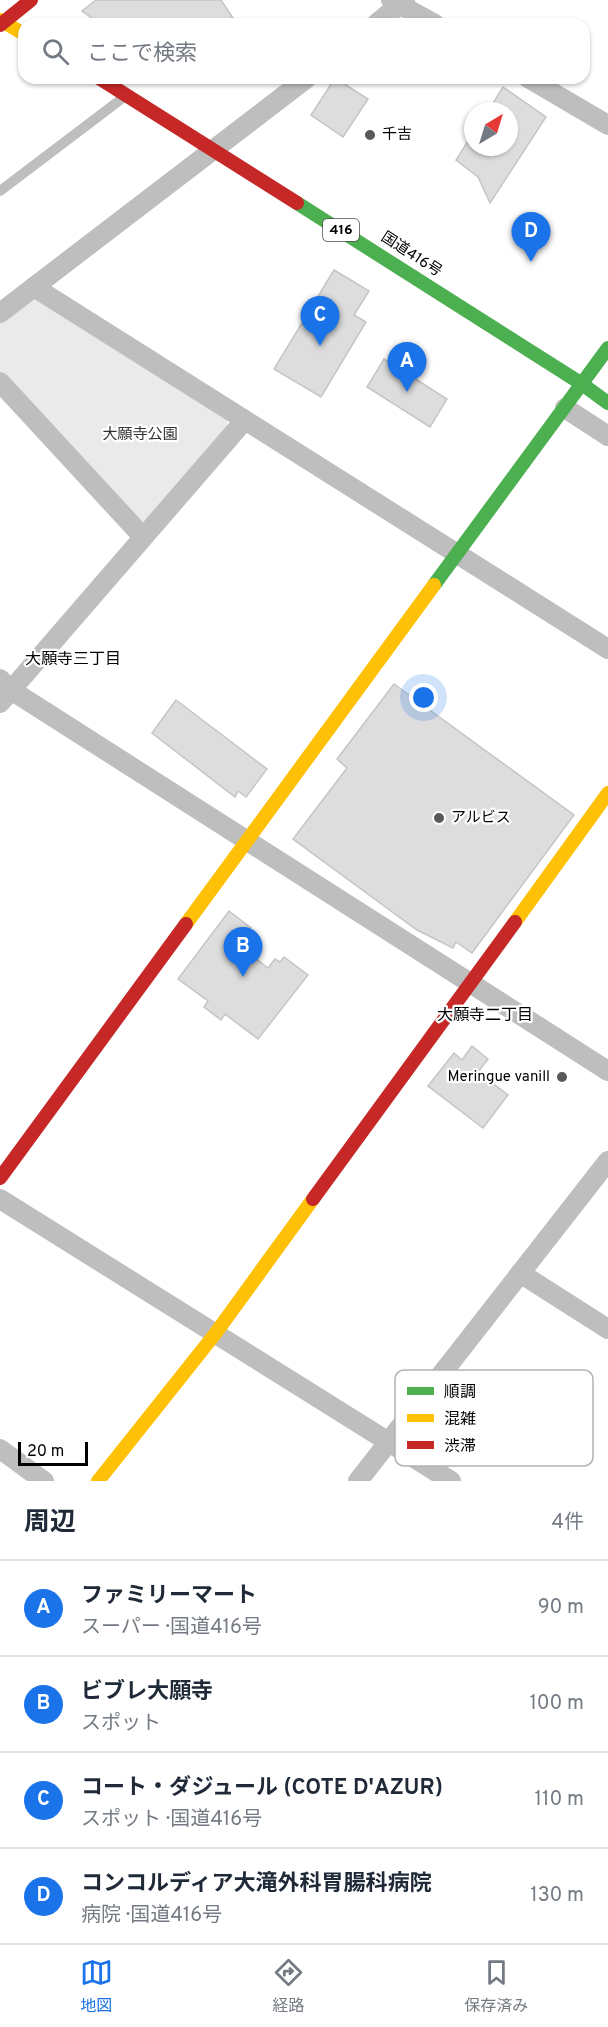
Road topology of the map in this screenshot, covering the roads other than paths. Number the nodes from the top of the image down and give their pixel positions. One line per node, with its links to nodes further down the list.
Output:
1 (31, 0): 5 (main road)
2 (399, 2): 3 (street); 4 (street)
3 (382, 18)
4 (425, 18)
5 (1, 22): 6 (main road)
6 (18, 31)
7 (110, 84): 10 (main road, 国道416号 / 416)
8 (299, 84): 12 (street)
9 (538, 84): 11 (street)
10 (128, 94): 12 (main road, 国道416号 / 416); 13 (lane)
11 (608, 125)
12 (215, 150): 14 (street); 18 (main road, 国道416号 / 416)
13 (0, 191)
14 (34, 287): 15 (street); 22 (street)
15 (0, 313)
16 (606, 355): 18 (main road)
17 (0, 382): 24 (street)
18 (582, 384): 19 (main road, 国道416号 / 416); 20 (main road, 国道416号 / 416); 21 (main road)
19 (608, 398)
20 (608, 403)
21 (565, 408): 23 (street); 25 (main road)
22 (244, 421): 24 (street); 25 (street)
23 (608, 436)
24 (143, 537): 27 (street)
25 (457, 555): 26 (street); 29 (main road)
26 (608, 649)
27 (4, 691): 29 (street)
28 (608, 793): 30 (main road)
29 (246, 841): 30 (street); 33 (main road)
30 (469, 983): 31 (street); 37 (main road)
31 (608, 1071)
32 (608, 1161): 35 (street)
33 (0, 1178)
34 (0, 1199): 37 (street)
35 (520, 1273): 36 (street); 38 (street)
36 (608, 1329)
37 (215, 1334): 40 (street); 45 (main road)
38 (444, 1370)
39 (395, 1433): 40 (street)
40 (388, 1442): 41 (street); 46 (street)
41 (395, 1446)
42 (0, 1449): 44 (street)
43 (427, 1466): 47 (street)
44 (44, 1481)
45 (98, 1481)
46 (358, 1481)
47 (451, 1481)

